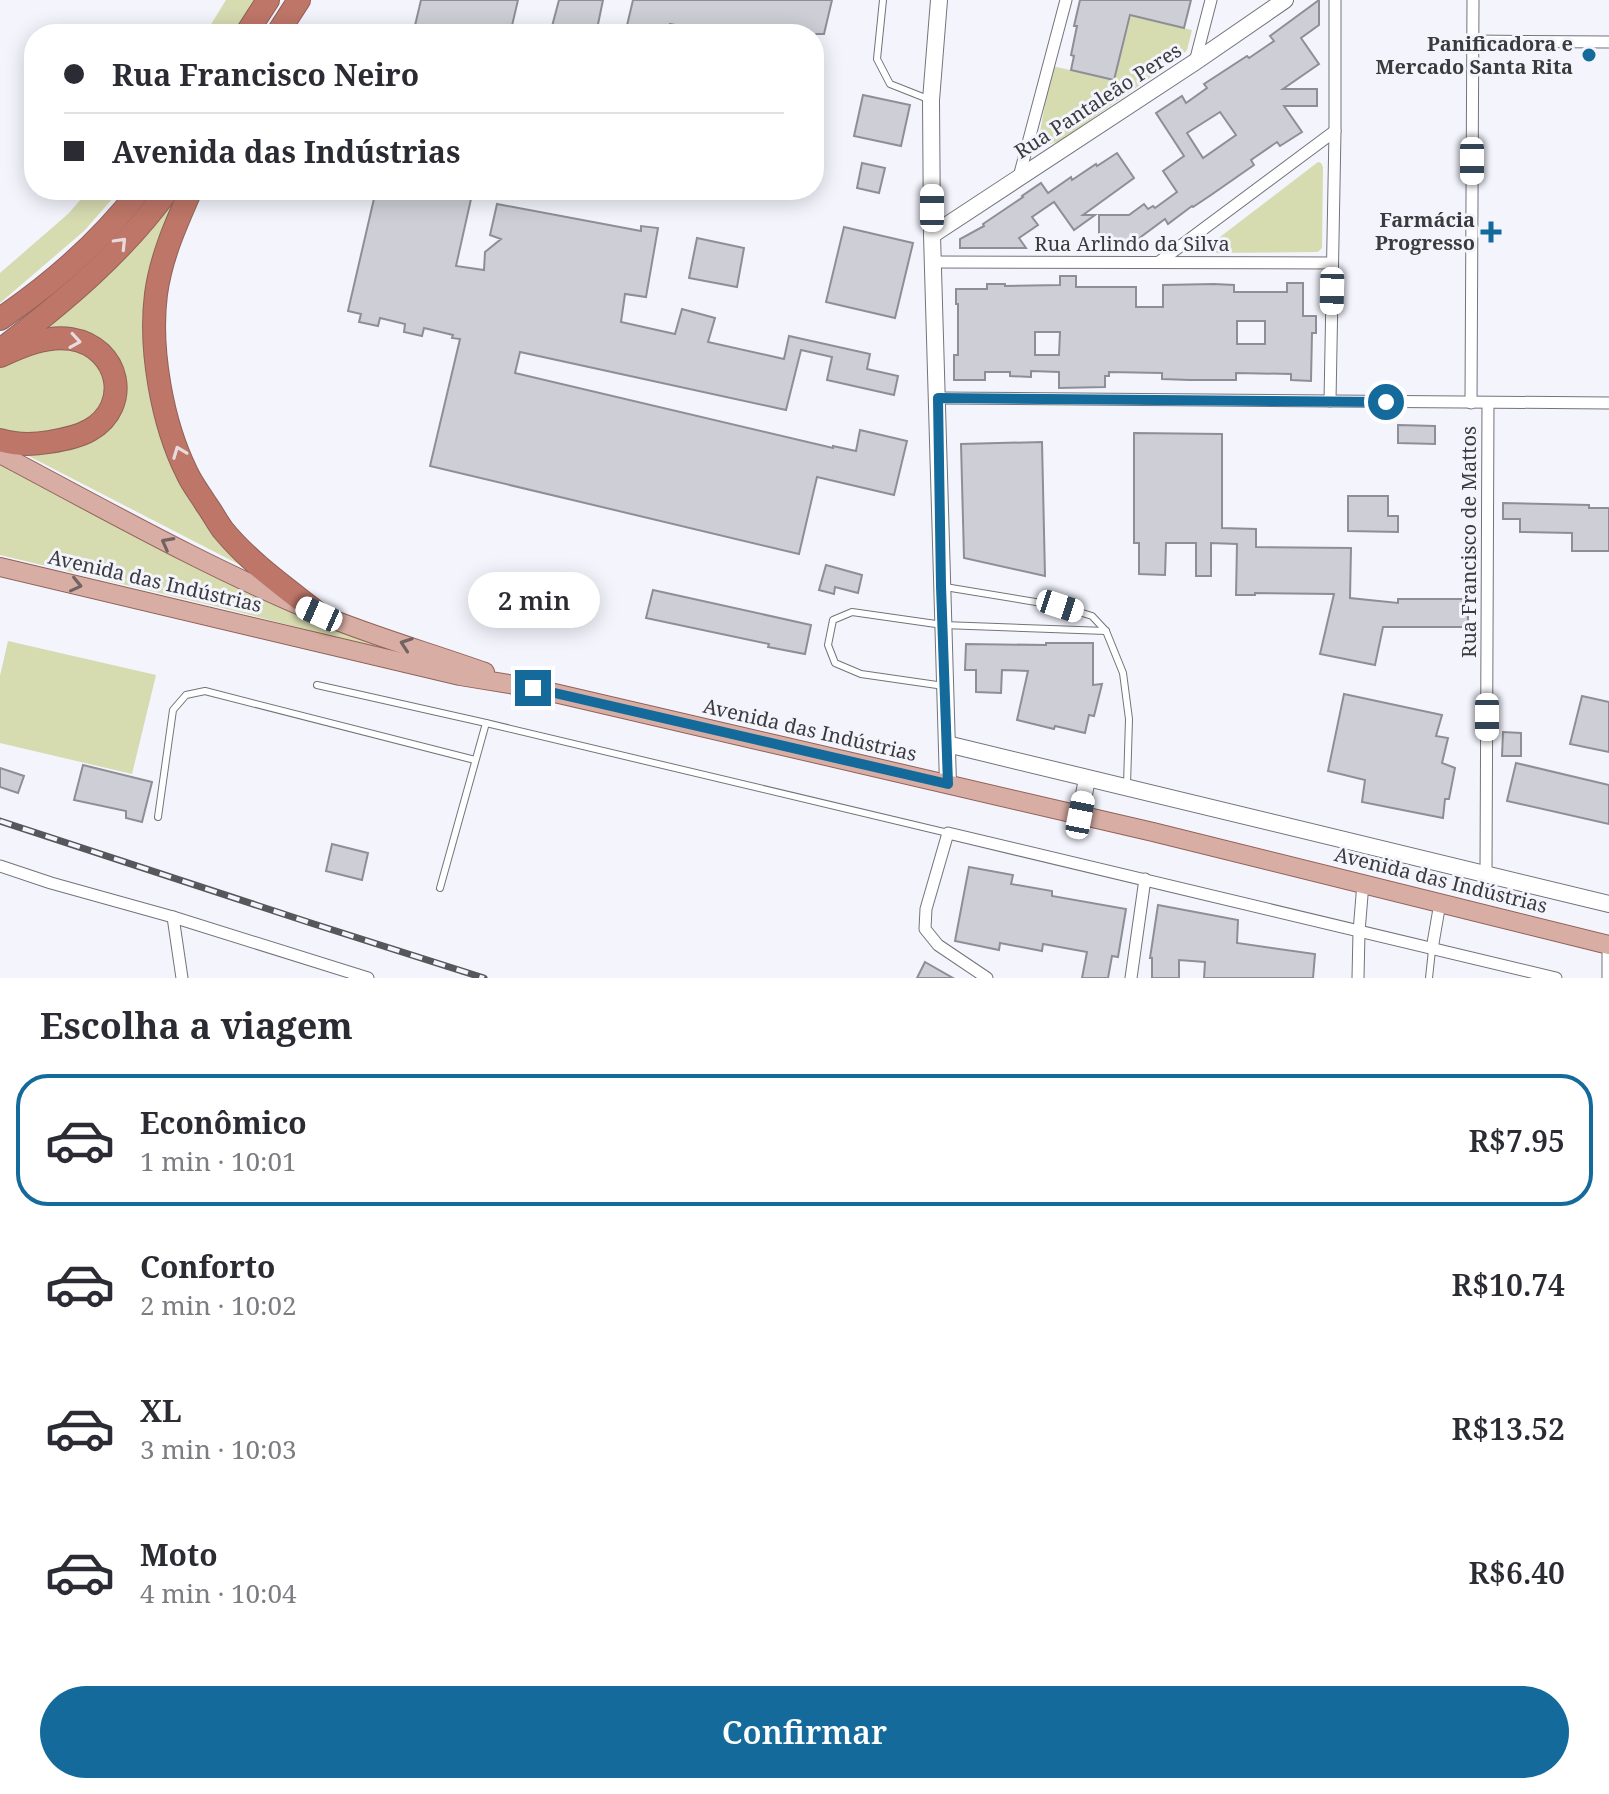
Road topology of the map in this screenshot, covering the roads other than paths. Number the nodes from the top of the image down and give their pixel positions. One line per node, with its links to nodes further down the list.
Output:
1 (268, 0): 10 (highway)
2 (299, 0): 11 (highway)
3 (883, 0): 15 (lane)
4 (939, 0): 15 (street)
5 (1066, 0): 17 (street)
6 (1211, 0): 14 (street)
7 (1285, 0): 14 (street, Rua Pantaleão Peres)
8 (1335, 0): 16 (street)
9 (1473, 0): 12 (street, Rua Francisco de Mattos)
10 (252, 24)
11 (283, 24)
12 (1472, 41): 13 (street); 29 (street, Rua Francisco de Mattos)
13 (1609, 42)
14 (1195, 62): 17 (street, Rua Pantaleão Peres)
15 (931, 100): 21 (street)
16 (1335, 131): 23 (street); 24 (street)
17 (1019, 177): 21 (street, Rua Pantaleão Peres)
18 (132, 200): 25 (highway)
19 (161, 200): 26 (highway, one-way to 19)
20 (187, 200): 36 (highway, one-way to 20)
21 (932, 235): 22 (street)
22 (933, 262): 23 (street, Rua Arlindo da Silva); 27 (street)
23 (1158, 262): 24 (street, Rua Arlindo da Silva)
24 (1332, 263): 28 (street)
25 (0, 319)
26 (0, 353): 32 (highway, one-way to 32)
27 (938, 398): 28 (street); 35 (street)
28 (1330, 401): 29 (street)
29 (1471, 403): 30 (street)
30 (1488, 403): 31 (street); 52 (street, Rua Francisco de Mattos)
31 (1609, 403)
32 (0, 440)
33 (0, 454): 36 (main road, one-way to 33)
34 (0, 567): 41 (main road, Avenida das Indústrias, one-way to 41)
35 (941, 586): 37 (street); 38 (lane)
36 (319, 614): 41 (main road, one-way to 36)
37 (943, 625): 38 (lane); 40 (street); 40 (lane)
38 (1106, 631): 47 (lane)
39 (317, 685): 42 (lane)
40 (945, 686): 43 (street)
41 (533, 688): 46 (main road, Avenida das Indústrias)
42 (486, 723): 44 (lane); 50 (lane)
43 (947, 744): 45 (street, Avenida das Indústrias); 46 (street)
44 (475, 760): 49 (lane); 55 (lane)
45 (1087, 779): 47 (street, Avenida das Indústrias); 48 (street)
46 (948, 784): 48 (main road, Avenida das Indústrias)
47 (1126, 789): 52 (street, Avenida das Indústrias)
48 (1080, 815): 54 (main road, Avenida das Indústrias)
49 (158, 817)
50 (948, 833): 53 (street); 64 (street)
51 (0, 866): 58 (street)
52 (1486, 874): 57 (street, Avenida das Indústrias)
53 (1145, 879): 59 (street); 65 (street)
54 (1363, 883): 56 (main road, Avenida das Indústrias); 59 (street)
55 (440, 888)
56 (1440, 903): 60 (main road, Avenida das Indústrias); 61 (street)
57 (1609, 904)
58 (173, 917): 62 (street); 63 (street)
59 (1359, 932): 61 (street); 66 (street)
60 (1609, 945): 69 (street)
61 (1432, 949): 67 (lane); 68 (street)
62 (182, 978)
63 (368, 978)
64 (987, 978)
65 (1131, 978)
66 (1358, 978)
67 (1429, 978)
68 (1556, 978)
69 (1608, 978)

